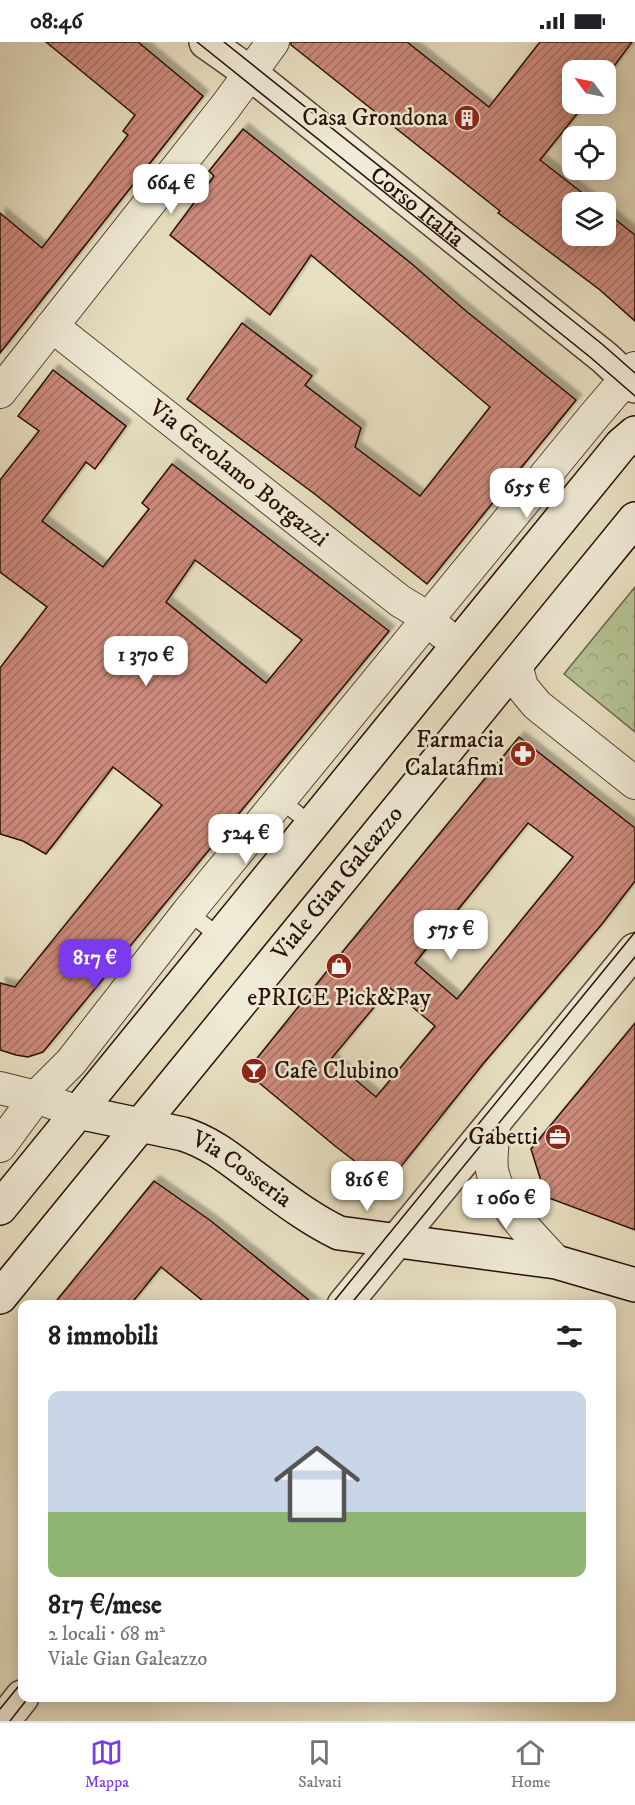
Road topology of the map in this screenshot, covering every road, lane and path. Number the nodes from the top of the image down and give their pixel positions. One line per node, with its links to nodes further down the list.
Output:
1 (206, 42): 3 (main road, Corso Italia)
2 (273, 42): 3 (street)
3 (250, 73): 4 (street); 5 (main road, Corso Italia)
4 (52, 326): 6 (street); 9 (street, Via Gerolamo Borgazzi)
5 (632, 377): 9 (street)
6 (0, 392)
7 (635, 433): 10 (main road)
8 (635, 519): 11 (main road, Viale Gian Galeazzo)
9 (427, 620): 10 (street); 13 (street)
10 (458, 644): 14 (main road)
11 (516, 664): 12 (street); 22 (main road, Viale Gian Galeazzo)
12 (635, 783)
13 (279, 799): 14 (lane); 15 (street)
14 (312, 825): 16 (main road)
15 (188, 912): 16 (lane); 19 (street)
16 (220, 937): 20 (main road)
17 (635, 950): 21 (main road)
18 (0, 1088): 19 (street)
19 (36, 1097): 20 (street); 23 (street)
20 (78, 1112): 22 (main road, Via Cosseria); 24 (main road)
21 (494, 1122): 25 (main road); 26 (street)
22 (140, 1125): 25 (main road, Via Cosseria); 28 (main road, Viale Gian Galeazzo)
23 (0, 1146)
24 (0, 1208)
25 (398, 1240): 26 (main road, Via Cosseria); 29 (main road)
26 (556, 1262): 27 (main road, Via Cosseria)
27 (635, 1285)
28 (0, 1297)
29 (348, 1300)
30 (18, 1702): 31 (main road)
31 (3, 1721)

